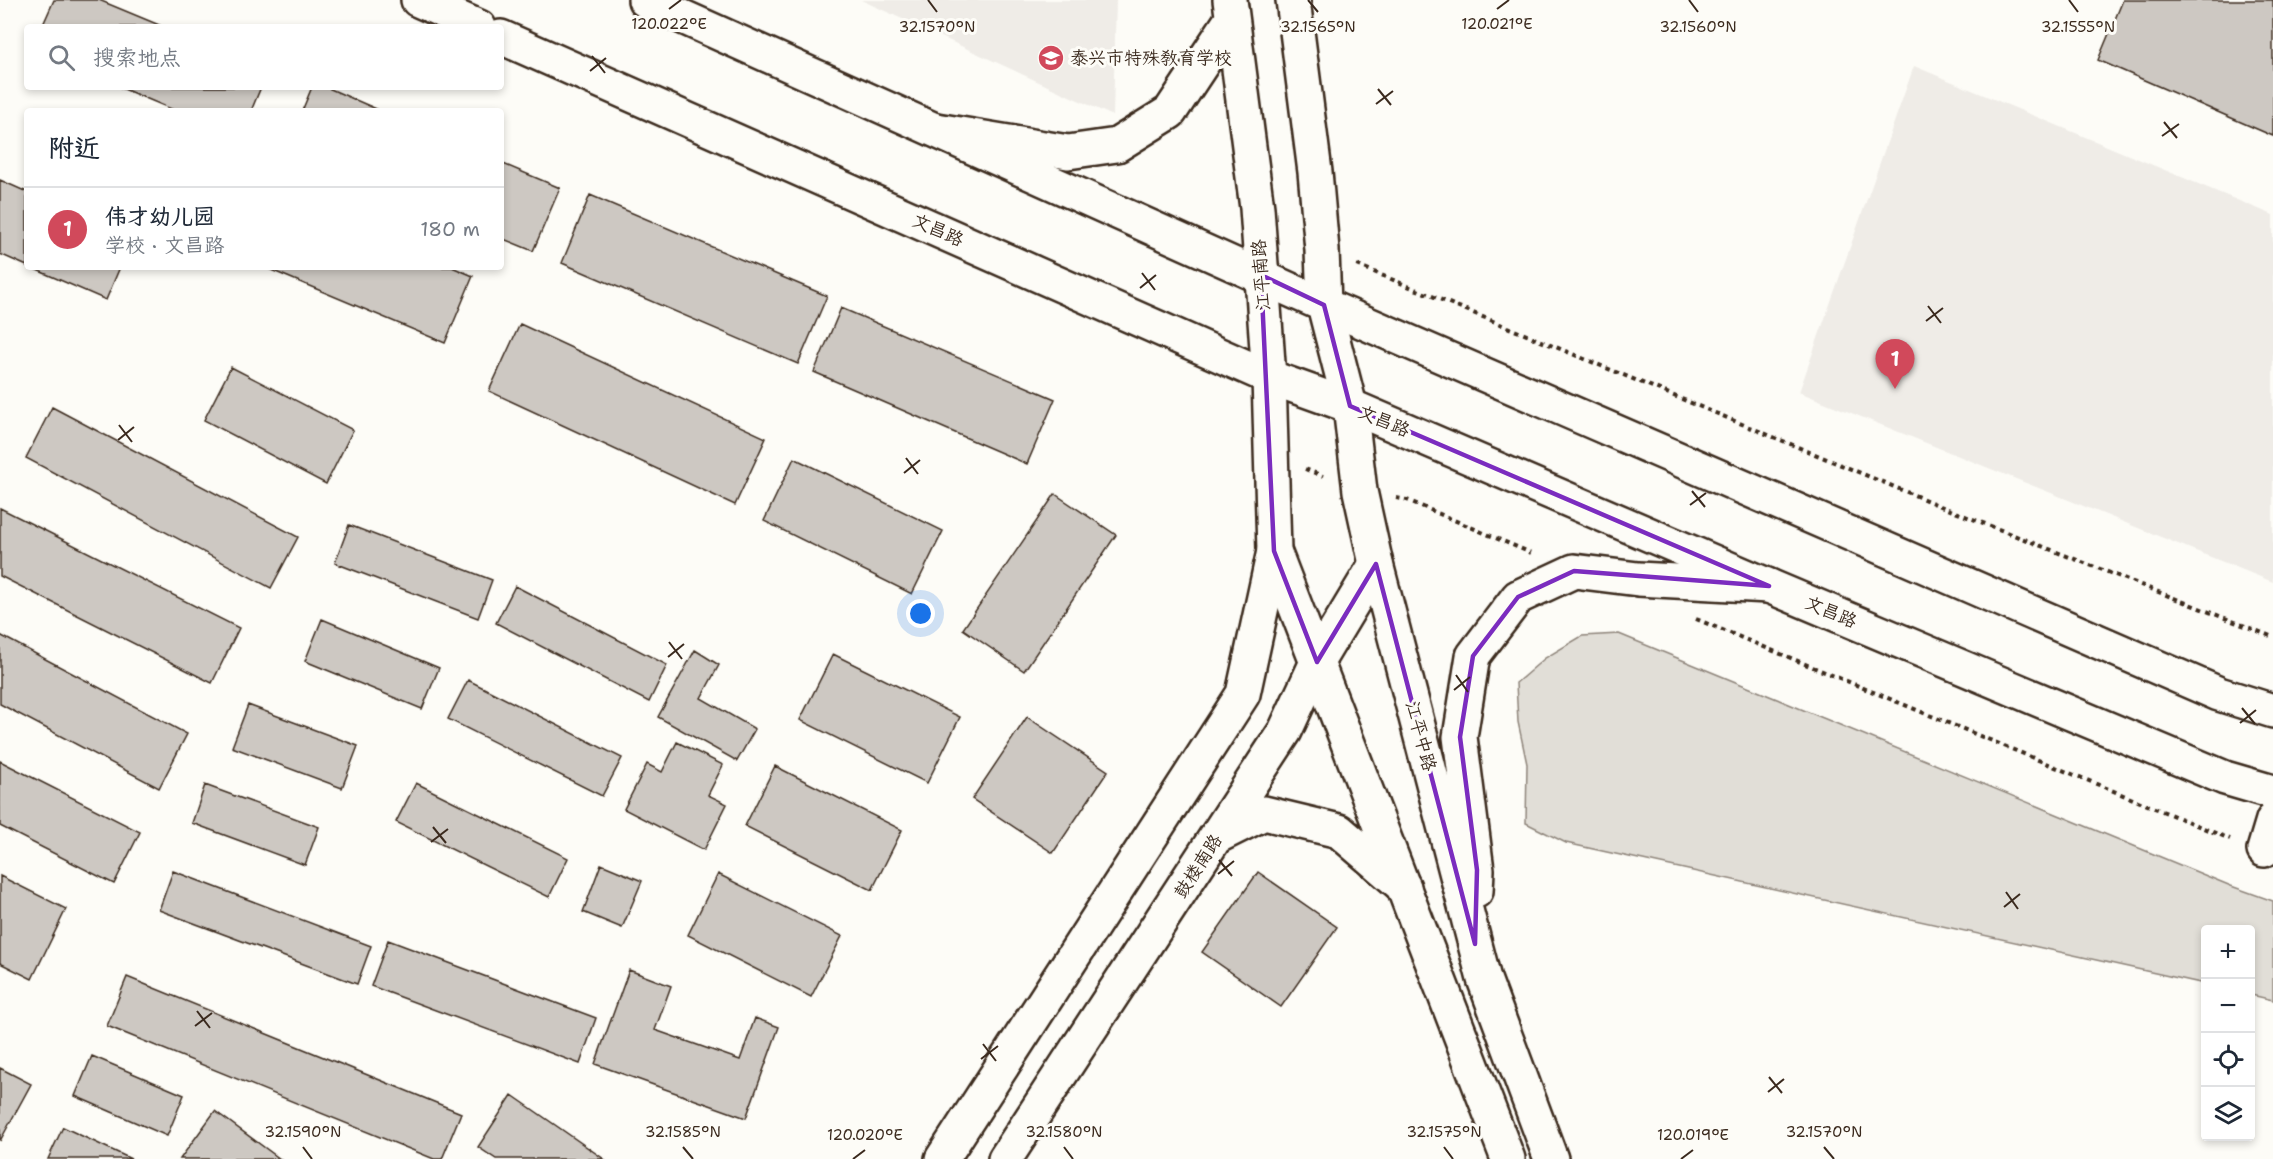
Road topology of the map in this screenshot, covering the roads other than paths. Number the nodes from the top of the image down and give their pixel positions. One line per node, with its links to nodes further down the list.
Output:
1 (418, 0): 5 (main road)
2 (645, 0): 7 (main road)
3 (1293, 0): 9 (main road)
4 (1230, 10): 7 (main road); 8 (main road, 江平南路)
5 (472, 24)
6 (504, 38): 10 (main road, 文昌路)
7 (936, 130): 8 (main road)
8 (1261, 275): 9 (main road); 10 (main road, 江平南路)
9 (1324, 305): 11 (main road, 江平中路); 16 (main road)
10 (1269, 376): 11 (main road, 文昌路); 12 (main road, 江平南路)
11 (1350, 406): 13 (main road, 江平中路); 14 (main road, 文昌路)
12 (1274, 551): 15 (main road); 21 (main road)
13 (1376, 564): 15 (main road, 鼓楼南路); 20 (main road, 江平中路)
14 (1769, 586): 17 (main road, 文昌路); 20 (main road)
15 (1317, 662): 18 (main road, 鼓楼南路); 19 (main road)
16 (2273, 711)
17 (2273, 792)
18 (1218, 836): 19 (main road); 22 (main road, 鼓楼南路)
19 (1404, 887): 23 (main road)
20 (1475, 944): 24 (main road, 江平中路)
21 (942, 1159)
22 (1005, 1159)
23 (1508, 1159)
24 (1551, 1159)

